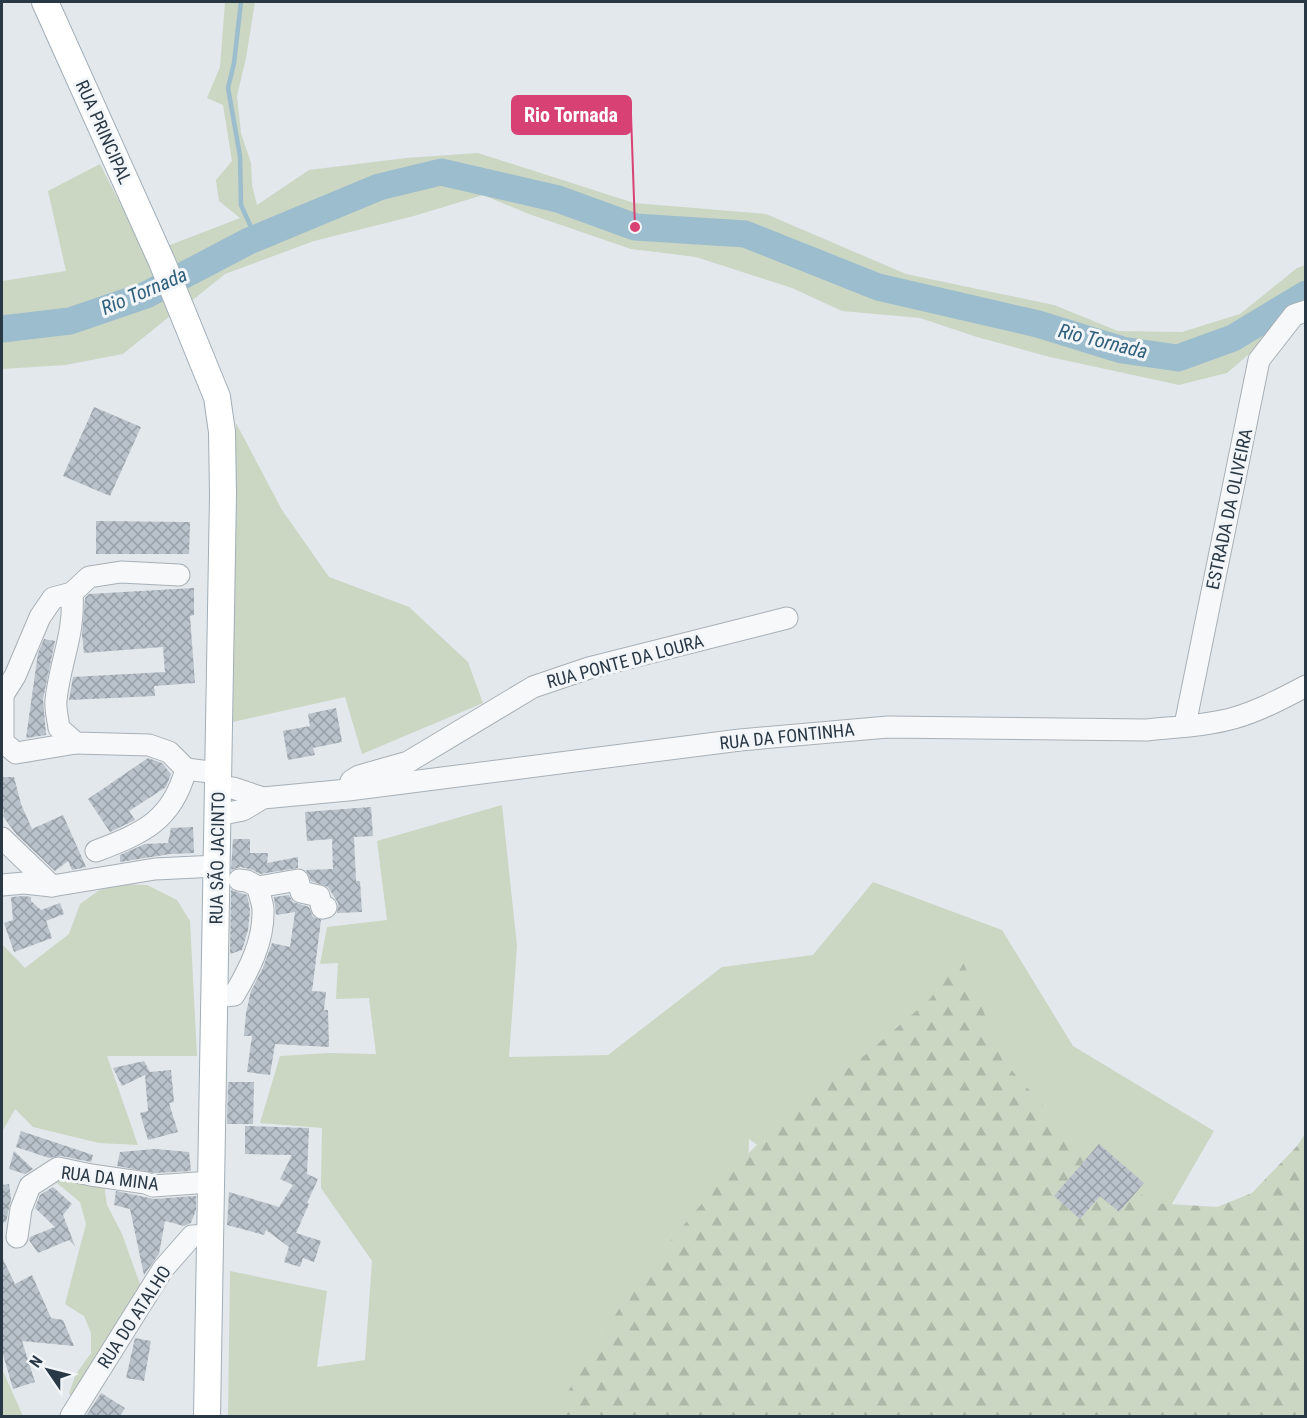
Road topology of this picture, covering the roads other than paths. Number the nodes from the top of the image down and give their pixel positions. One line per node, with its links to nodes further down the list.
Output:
1 (45, 2): 2 (main road, RUA PRINCIPAL)
2 (181, 306): 11 (main road, RUA SÃO JACINTO)
3 (1305, 311): 8 (street, ESTRADA DA OLIVEIRA)
4 (178, 575): 5 (street)
5 (72, 593): 9 (street); 9 (street)
6 (787, 618): 12 (street, RUA PONTE DA LOURA)
7 (1305, 686): 8 (street, RUA DA FONTINHA)
8 (1185, 725): 12 (street, RUA DA FONTINHA)
9 (76, 743): 10 (street)
10 (186, 769): 11 (street, RUA DA FONTINHA); 16 (street)
11 (218, 780): 13 (street, RUA DA FONTINHA); 14 (main road, RUA SÃO JACINTO)
12 (348, 790): 13 (street, RUA DA FONTINHA)
13 (263, 798): 14 (street, RUA DA FONTINHA)
14 (218, 815): 17 (main road, RUA SÃO JACINTO)
15 (2, 838): 19 (street)
16 (96, 851)
17 (217, 866): 19 (street); 21 (main road, RUA SÃO JACINTO)
18 (2, 885): 19 (street)
19 (52, 886)
20 (326, 908): 21 (street)
21 (214, 997): 22 (main road, RUA SÃO JACINTO)
22 (211, 1182): 23 (main road, RUA SÃO JACINTO); 24 (street, RUA DA MINA)
23 (210, 1235): 25 (street, RUA DO ATALHO); 26 (main road, RUA SÃO JACINTO)
24 (17, 1237)
25 (71, 1416)
26 (207, 1416)

